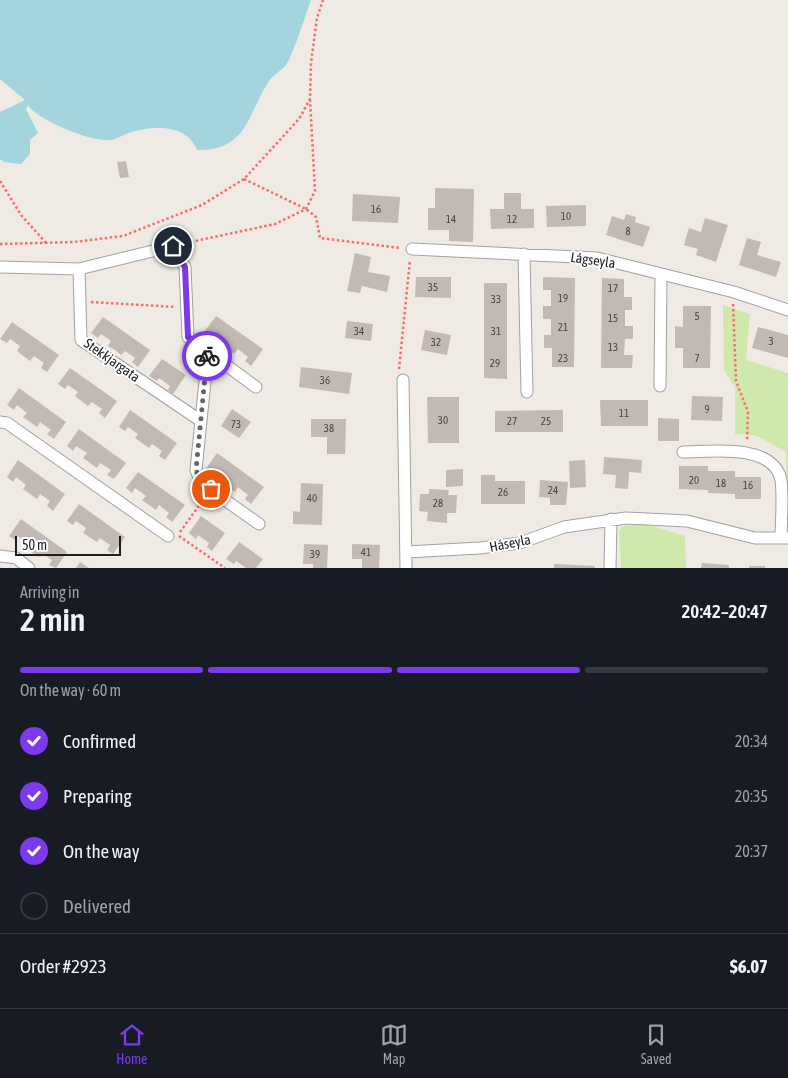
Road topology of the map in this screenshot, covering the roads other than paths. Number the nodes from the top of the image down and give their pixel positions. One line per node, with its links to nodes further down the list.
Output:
1 (412, 249): 2 (street, Lágseyla)
2 (524, 254): 5 (street, Lágseyla); 11 (street)
3 (0, 267): 4 (street)
4 (79, 269): 7 (street); 12 (street, Stekkjargata)
5 (661, 274): 6 (street, Lágseyla); 9 (street)
6 (788, 310)
7 (208, 352): 10 (street); 12 (street)
8 (403, 380): 19 (street)
9 (660, 386)
10 (256, 387)
11 (527, 392)
12 (201, 421): 16 (street)
13 (0, 422): 17 (street)
14 (683, 452): 18 (street, Háseyla)
15 (611, 519): 18 (street, Háseyla); 19 (street, Háseyla); 23 (street)
16 (259, 524)
17 (168, 536)
18 (785, 538)
19 (406, 552): 22 (street)
20 (0, 556): 21 (street)
21 (29, 568)
22 (406, 568)
23 (610, 568)

